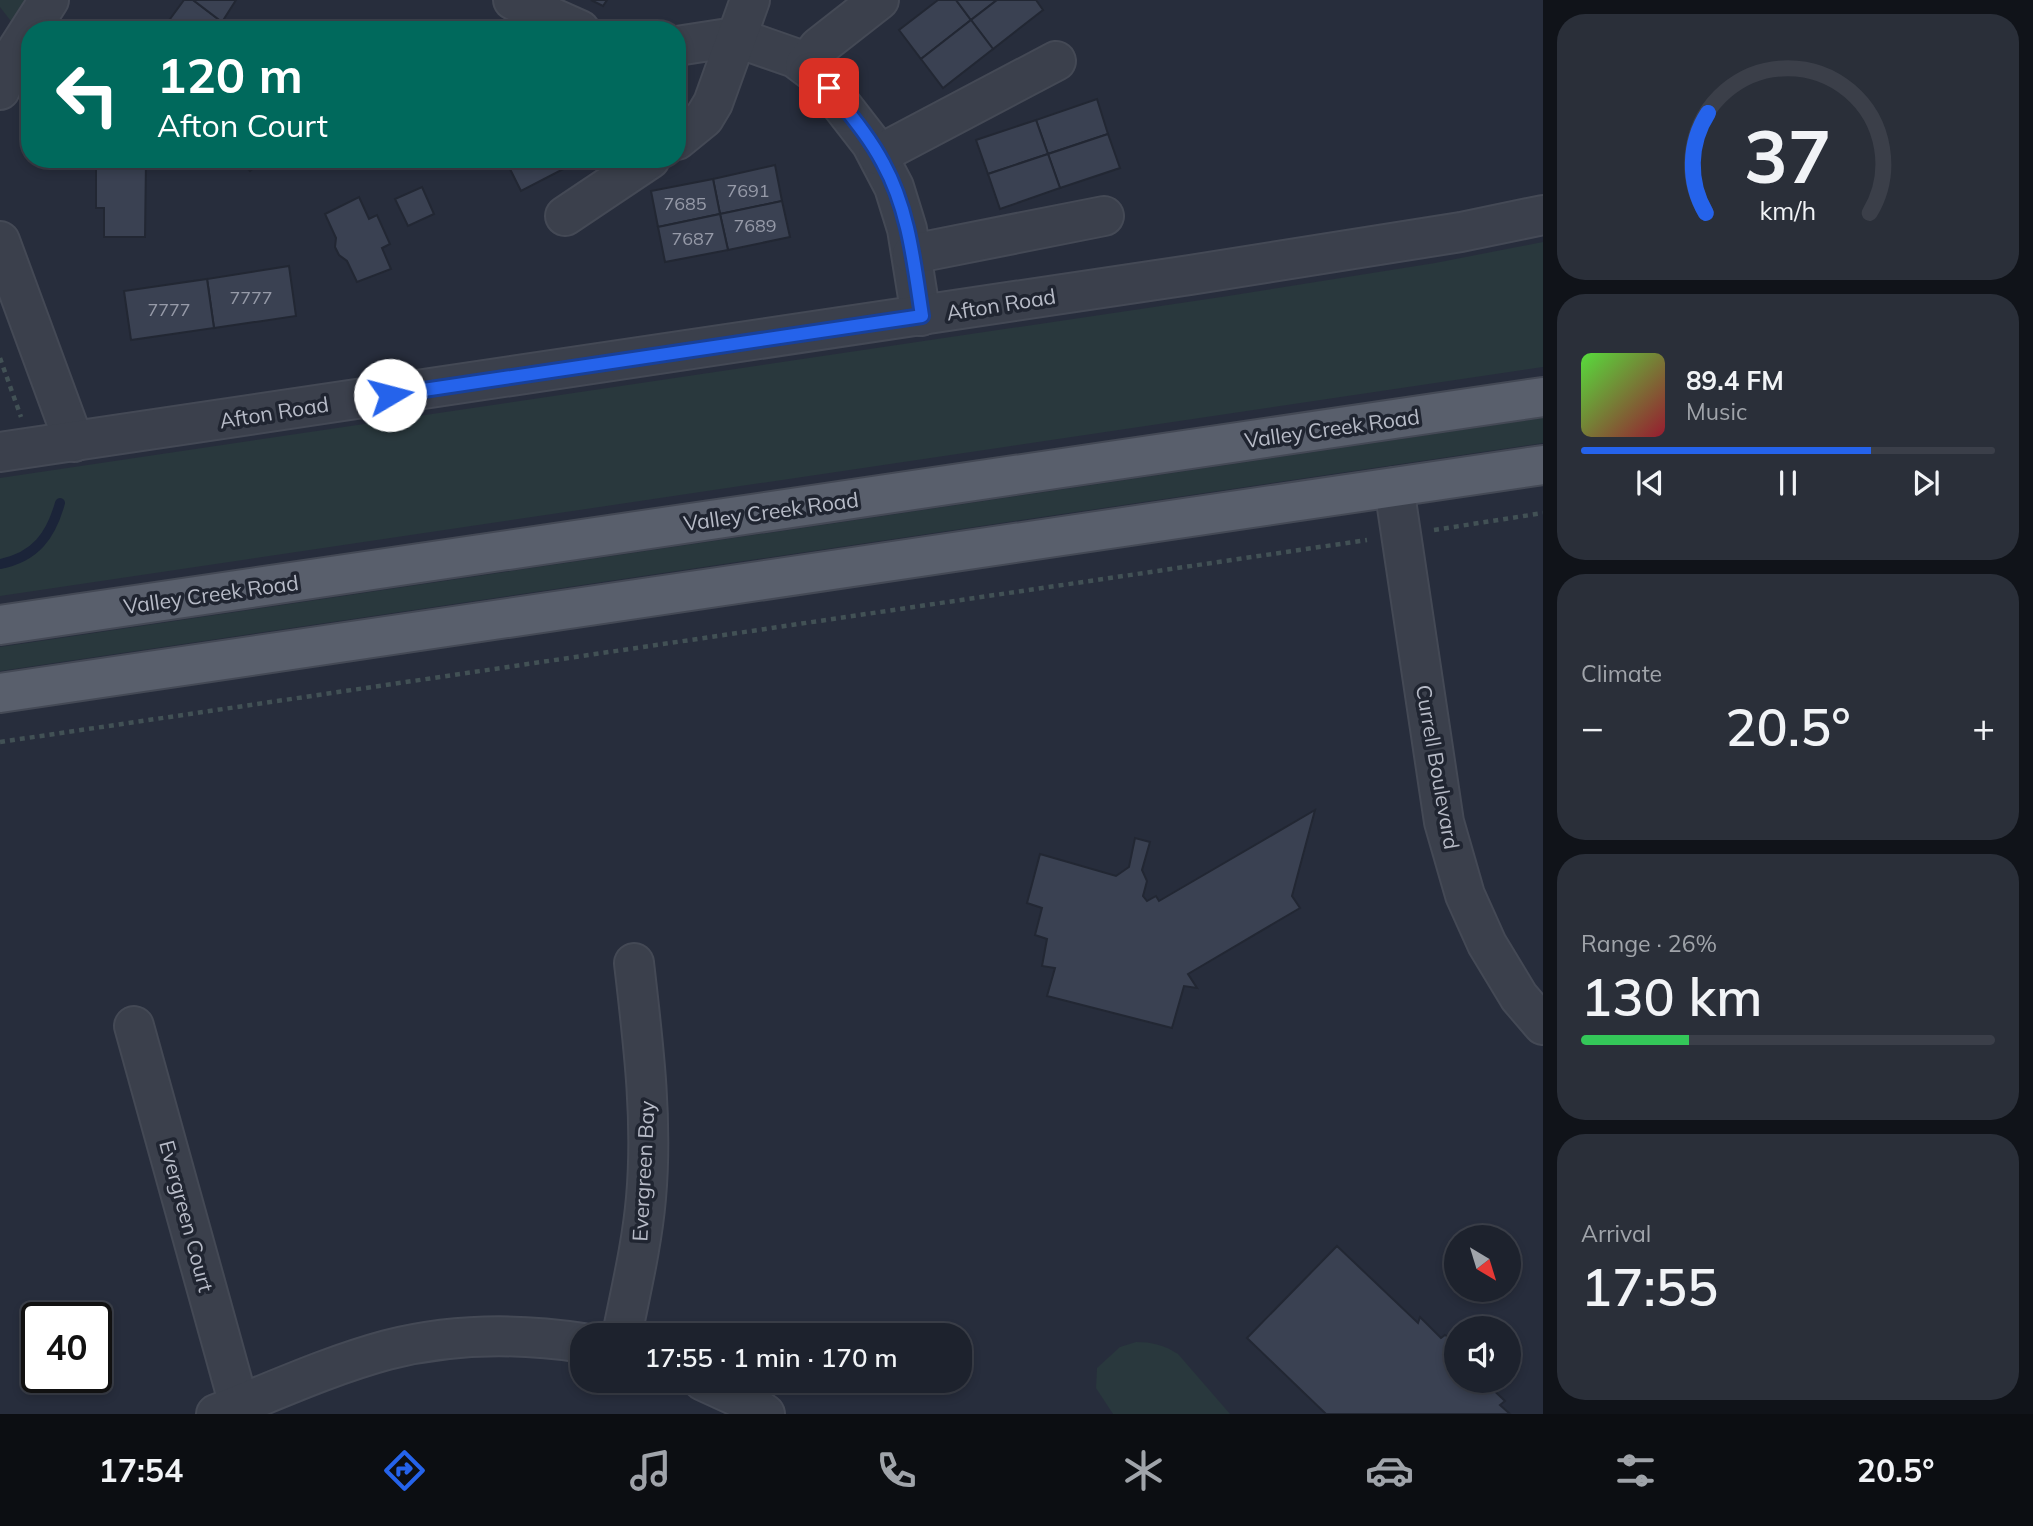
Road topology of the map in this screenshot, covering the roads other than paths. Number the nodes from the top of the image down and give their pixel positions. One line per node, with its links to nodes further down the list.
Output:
1 (49, 0): 6 (street)
2 (513, 0): 7 (street)
3 (719, 0): 8 (street)
4 (750, 0): 8 (street)
5 (879, 0): 12 (street)
6 (36, 21)
7 (560, 21)
8 (735, 37): 10 (street); 12 (street); 14 (street)
9 (21, 44): 13 (street)
10 (686, 45)
11 (1056, 61): 15 (street)
12 (805, 65): 15 (street)
13 (0, 90)
14 (686, 134)
15 (878, 155): 21 (street)
16 (637, 168): 19 (street)
17 (1104, 215): 21 (street)
18 (1543, 215): 22 (street, Afton Road)
19 (565, 216)
20 (0, 241): 24 (street)
21 (912, 254): 22 (street)
22 (922, 316): 24 (street, Afton Road)
23 (1543, 397): 28 (main road, Valley Creek Road)
24 (74, 442): 25 (street, Afton Road)
25 (16, 450)
26 (1543, 465): 27 (main road)
27 (1394, 487): 29 (main road); 31 (street, Currell Boulevard)
28 (0, 625)
29 (0, 693)
30 (634, 963): 33 (street, Evergreen Bay)
31 (1543, 1025)
32 (134, 1026): 36 (street, Evergreen Court)
33 (624, 1323)
34 (570, 1341): 36 (street)
35 (730, 1393): 37 (street)
36 (228, 1409)
37 (765, 1414)

